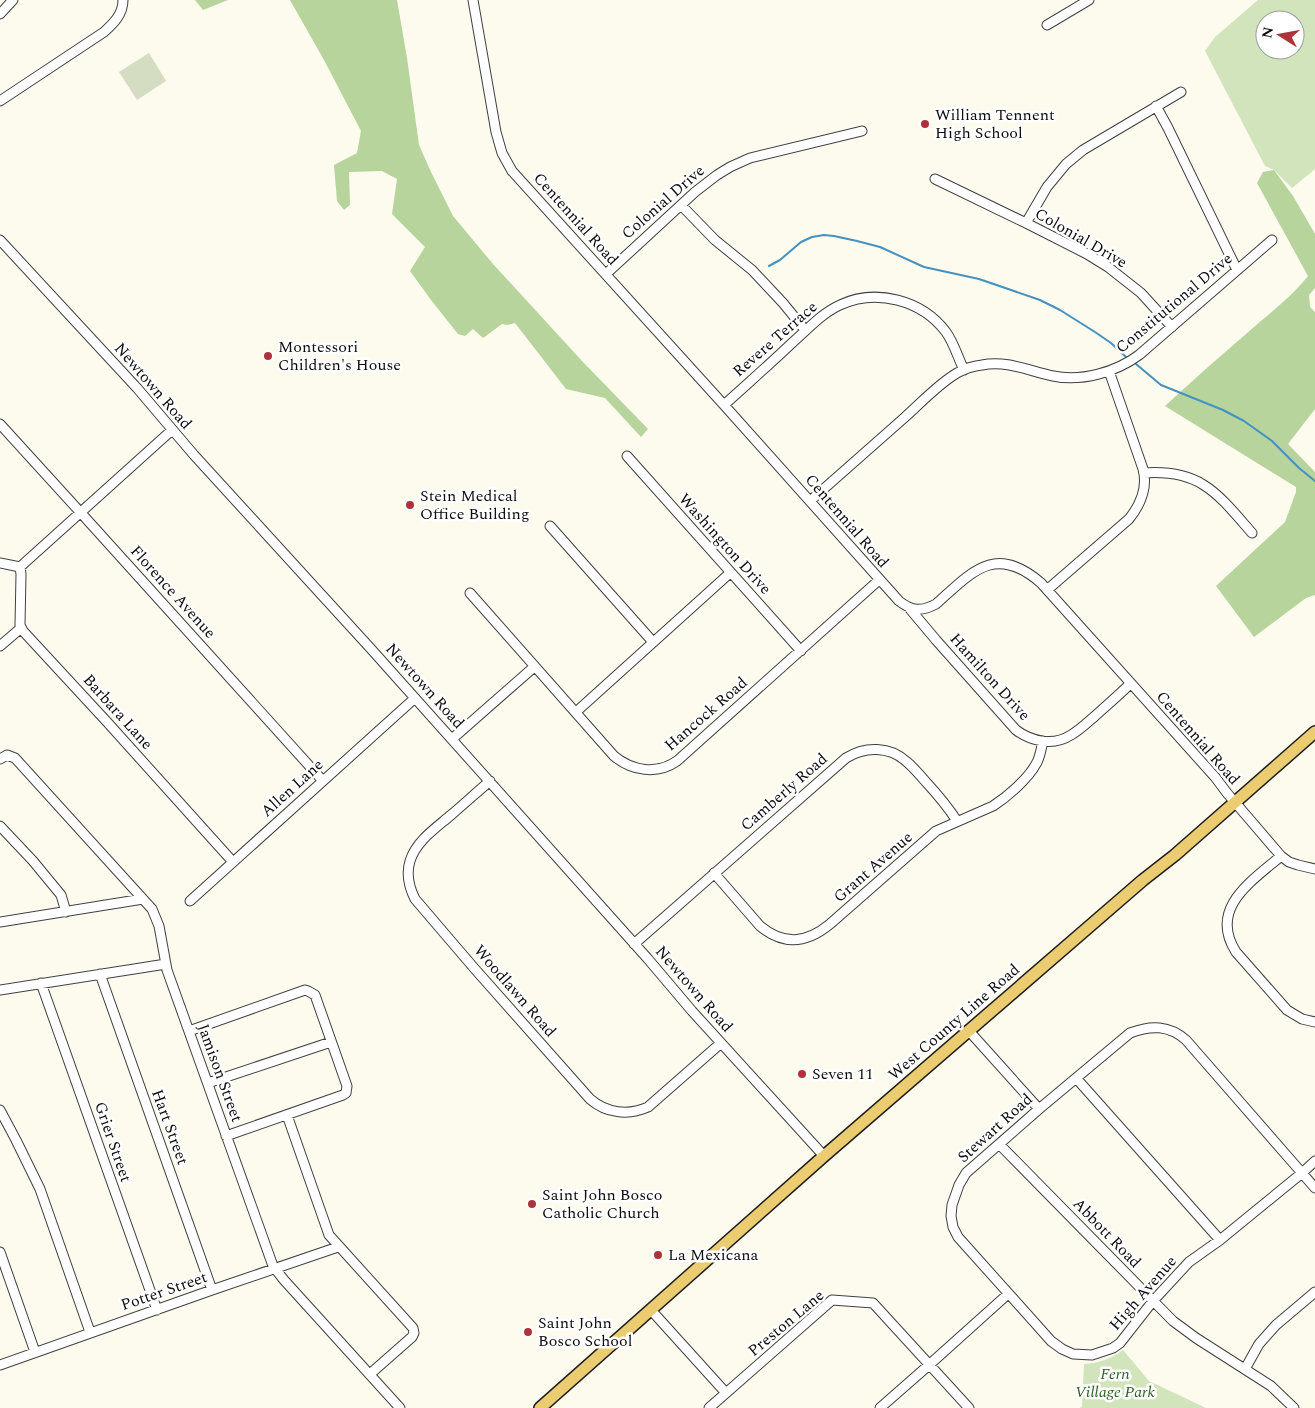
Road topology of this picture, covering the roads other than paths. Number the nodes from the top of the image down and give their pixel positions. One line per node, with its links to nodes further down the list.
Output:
1 (13, 0): 5 (street)
2 (123, 0): 8 (street)
3 (473, 0): 17 (street, Centennial Road)
4 (1089, 0): 6 (street)
5 (0, 14)
6 (1047, 25)
7 (1181, 92): 9 (street)
8 (0, 101)
9 (1156, 106): 13 (street); 16 (street)
10 (862, 131): 12 (street, Colonial Drive)
11 (935, 179): 13 (street, Colonial Drive)
12 (681, 205): 17 (street, Colonial Drive); 19 (street)
13 (1026, 223): 18 (street, Colonial Drive)
14 (0, 240): 24 (street, Newtown Road)
15 (1272, 240): 16 (street, Constitutional Drive)
16 (1237, 270): 18 (street, Constitutional Drive)
17 (606, 274): 22 (street, Centennial Road)
18 (1172, 327): 21 (street, Constitutional Drive)
19 (805, 330): 20 (street, Revere Terrace); 22 (street, Revere Terrace)
20 (964, 370): 21 (street, Constitutional Drive); 27 (street, Constitutional Drive)
21 (1109, 371): 26 (street)
22 (724, 404): 27 (street, Centennial Road)
23 (0, 424): 28 (street, Florence Avenue)
24 (172, 430): 28 (street); 44 (street, Newtown Road)
25 (627, 456): 33 (street, Washington Drive)
26 (1144, 473): 30 (street); 35 (street)
27 (810, 501): 34 (street, Centennial Road)
28 (81, 513): 32 (street); 50 (street, Florence Avenue)
29 (550, 526): 39 (street)
30 (1252, 533)
31 (0, 563): 32 (street)
32 (20, 567): 38 (street)
33 (730, 572): 39 (street); 41 (street, Washington Drive)
34 (879, 580): 37 (street, Centennial Road); 41 (street, Hancock Road)
35 (1047, 590): 37 (street, Centennial Road); 43 (street, Centennial Road)
36 (470, 593): 42 (street, Hancock Road)
37 (910, 608): 48 (street, Hamilton Drive)
38 (21, 628): 40 (street); 56 (street, Barbara Lane)
39 (653, 642): 45 (street)
40 (0, 646)
41 (800, 651): 45 (street, Hancock Road)
42 (534, 667): 45 (street, Hancock Road); 47 (street)
43 (1130, 684): 48 (street); 52 (street, Centennial Road)
44 (415, 698): 47 (street, Newtown Road); 50 (street, Allen Lane)
45 (576, 712)
46 (1315, 732): 52 (main road, West County Line Road)
47 (452, 739): 51 (street, Newtown Road)
48 (1043, 741): 53 (street, Grant Avenue)
49 (3, 757): 59 (street, Jamison Street)
50 (322, 781): 56 (street, Allen Lane)
51 (490, 781): 63 (street, Newtown Road); 72 (street, Woodlawn Road)
52 (1235, 803): 55 (street, Centennial Road); 70 (main road, West County Line Road)
53 (958, 821): 58 (street, Grant Avenue); 58 (street, Camberly Road)
54 (0, 826): 61 (street)
55 (1281, 856): 57 (street, Centennial Road); 68 (street)
56 (232, 862): 60 (street, Allen Lane)
57 (1315, 869)
58 (714, 874): 63 (street, Camberly Road)
59 (143, 899): 61 (street); 64 (street, Jamison Street)
60 (190, 902)
61 (66, 912): 62 (street)
62 (0, 922)
63 (634, 944): 72 (street, Newtown Road)
64 (166, 964): 65 (street); 69 (street, Jamison Street)
65 (100, 974): 66 (street); 88 (street, Hart Street)
66 (41, 983): 67 (street); 92 (street, Grier Street)
67 (0, 990)
68 (1315, 1022)
69 (189, 1032): 71 (street); 74 (street, Jamison Street)
70 (969, 1032): 75 (street); 80 (main road, West County Line Road)
71 (331, 1042): 74 (street); 77 (street)
72 (720, 1043): 80 (street, Newtown Road)
73 (1076, 1078): 75 (street, Stewart Road); 82 (street, Stewart Road); 84 (street)
74 (208, 1083): 78 (street, Jamison Street)
75 (1039, 1109): 79 (street, Stewart Road)
76 (0, 1110): 94 (street)
77 (287, 1115): 78 (street); 85 (street)
78 (226, 1136): 87 (street, Jamison Street)
79 (999, 1144): 90 (street, Stewart Road); 91 (street, Abbott Road)
80 (824, 1156): 93 (main road, West County Line Road)
81 (1315, 1161): 82 (street, High Avenue)
82 (1302, 1173): 83 (street); 84 (street, High Avenue)
83 (1315, 1188)
84 (1220, 1240): 91 (street, High Avenue)
85 (338, 1247): 87 (street, Potter Street); 99 (street)
86 (0, 1252): 95 (street)
87 (274, 1268): 88 (street, Potter Street); 99 (street, Jamison Street)
88 (212, 1290): 92 (street, Potter Street)
89 (1315, 1292): 98 (street)
90 (1008, 1294): 91 (street, High Avenue); 97 (street)
91 (1153, 1301): 98 (street, Abbott Road)
92 (156, 1310): 94 (street, Potter Street)
93 (651, 1310): 100 (street); 102 (main road, West County Line Road)
94 (90, 1332): 95 (street, Potter Street)
95 (35, 1352): 96 (street, Potter Street)
96 (0, 1364)
97 (929, 1365): 100 (street, Preston Lane); 104 (street); 105 (street, Preston Lane)
98 (1245, 1369): 106 (street, Abbott Road)
99 (370, 1374): 101 (street, Jamison Street)
100 (726, 1393): 103 (street, Preston Lane)
101 (400, 1408)
102 (540, 1408)
103 (709, 1408)
104 (880, 1408)
105 (969, 1408)
106 (1294, 1408)

